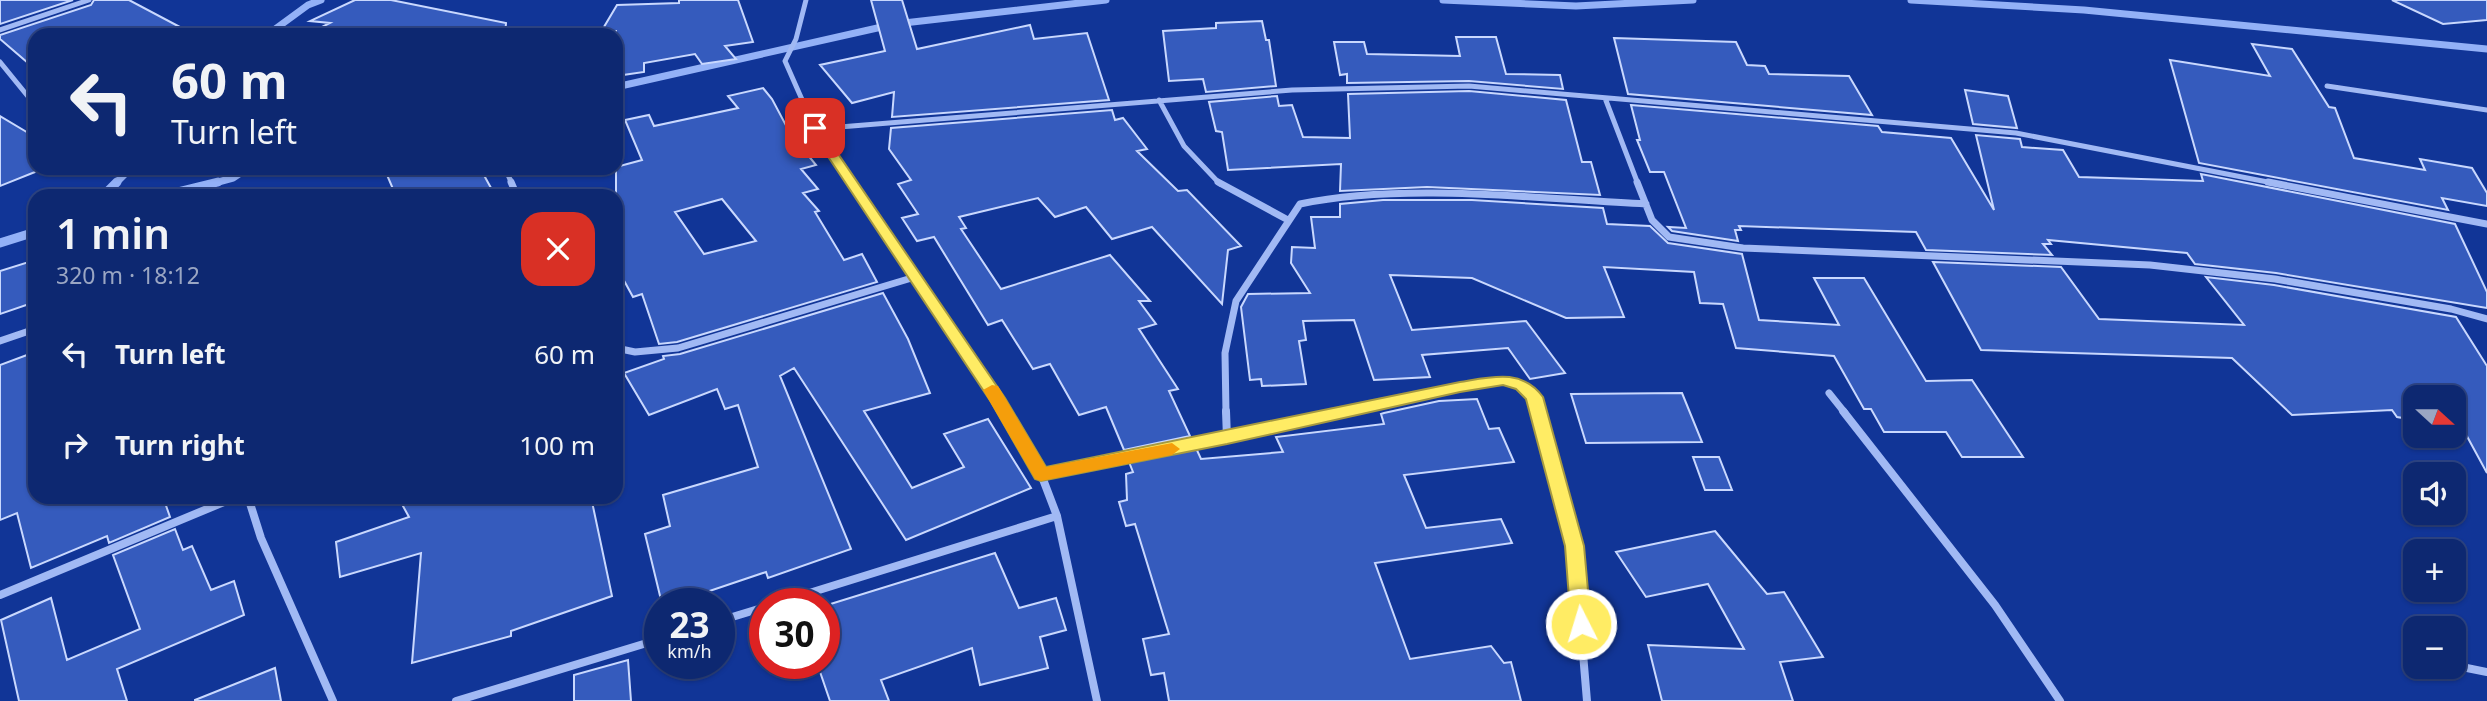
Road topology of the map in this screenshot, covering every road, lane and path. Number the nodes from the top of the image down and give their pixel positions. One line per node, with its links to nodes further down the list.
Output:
1 (89, 0): 3 (street)
2 (806, 0): 10 (street)
3 (0, 30)
4 (0, 62): 6 (street)
5 (2327, 86): 9 (street)
6 (28, 96)
7 (1605, 98): 8 (street); 11 (street); 13 (street)
8 (1159, 100): 10 (street); 12 (street)
9 (2487, 110)
10 (815, 128): 14 (street)
11 (1646, 204): 12 (street); 15 (street)
12 (1288, 220): 20 (street)
13 (2487, 223)
14 (915, 277): 18 (street); 21 (street)
15 (2487, 319)
16 (28, 331): 17 (street)
17 (0, 341)
18 (623, 349)
19 (1829, 393): 34 (street)
20 (1227, 438): 21 (street); 33 (street)
21 (1041, 474): 24 (street)
22 (219, 504): 26 (street)
23 (250, 504): 30 (street)
24 (1057, 516): 25 (street); 32 (street)
25 (825, 588)
26 (0, 595)
27 (644, 644): 31 (street)
28 (2466, 668): 29 (street)
29 (2487, 672)
30 (333, 701)
31 (456, 701)
32 (1097, 701)
33 (1587, 701)
34 (2060, 701)

